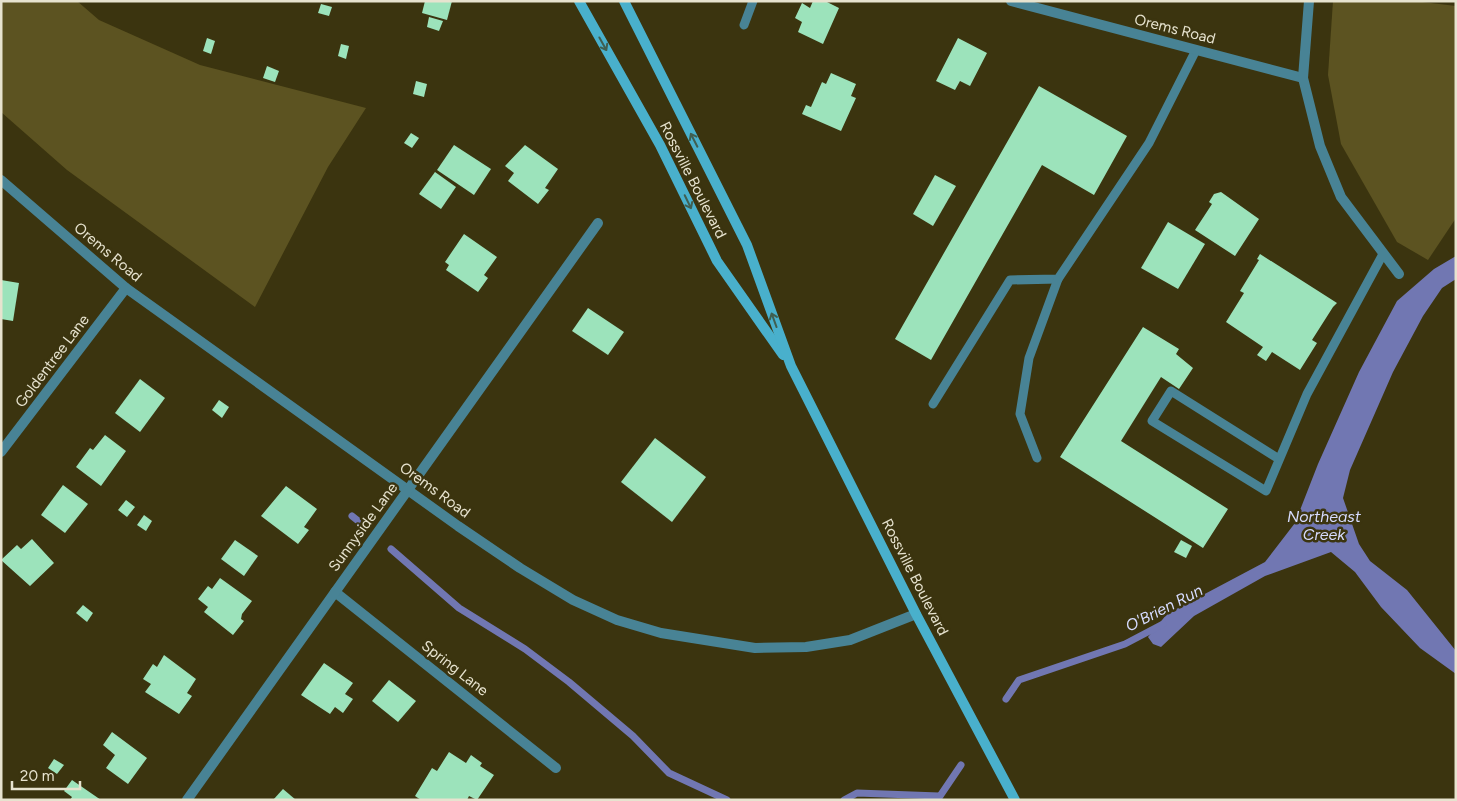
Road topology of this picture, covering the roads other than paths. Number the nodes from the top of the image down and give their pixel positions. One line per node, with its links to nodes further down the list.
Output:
1 (580, 1): 15 (main road, Rossville Boulevard, one-way to 15)
2 (624, 1): 15 (main road, Rossville Boulevard, one-way to 2)
3 (753, 1): 6 (lane)
4 (1011, 1): 7 (street, Orems Road)
5 (1309, 1): 8 (street)
6 (744, 26)
7 (1196, 50): 8 (street, Orems Road); 13 (lane)
8 (1304, 78): 11 (street)
9 (1, 180): 14 (street, Orems Road)
10 (598, 223): 20 (street, Sunnyside Lane)
11 (1383, 254): 12 (street); 19 (lane)
12 (1400, 274)
13 (1058, 279): 16 (lane); 18 (lane)
14 (126, 288): 17 (street, Goldentree Lane); 20 (street, Orems Road)
15 (791, 366): 22 (main road, Rossville Boulevard)
16 (933, 404)
17 (1, 452)
18 (1037, 458)
19 (1279, 459): 19 (lane)
20 (409, 489): 21 (street, Sunnyside Lane); 22 (street, Orems Road)
21 (335, 592): 23 (street, Spring Lane); 24 (street, Sunnyside Lane)
22 (916, 614): 25 (main road, Rossville Boulevard)
23 (556, 768)
24 (187, 800)
25 (1015, 800)

